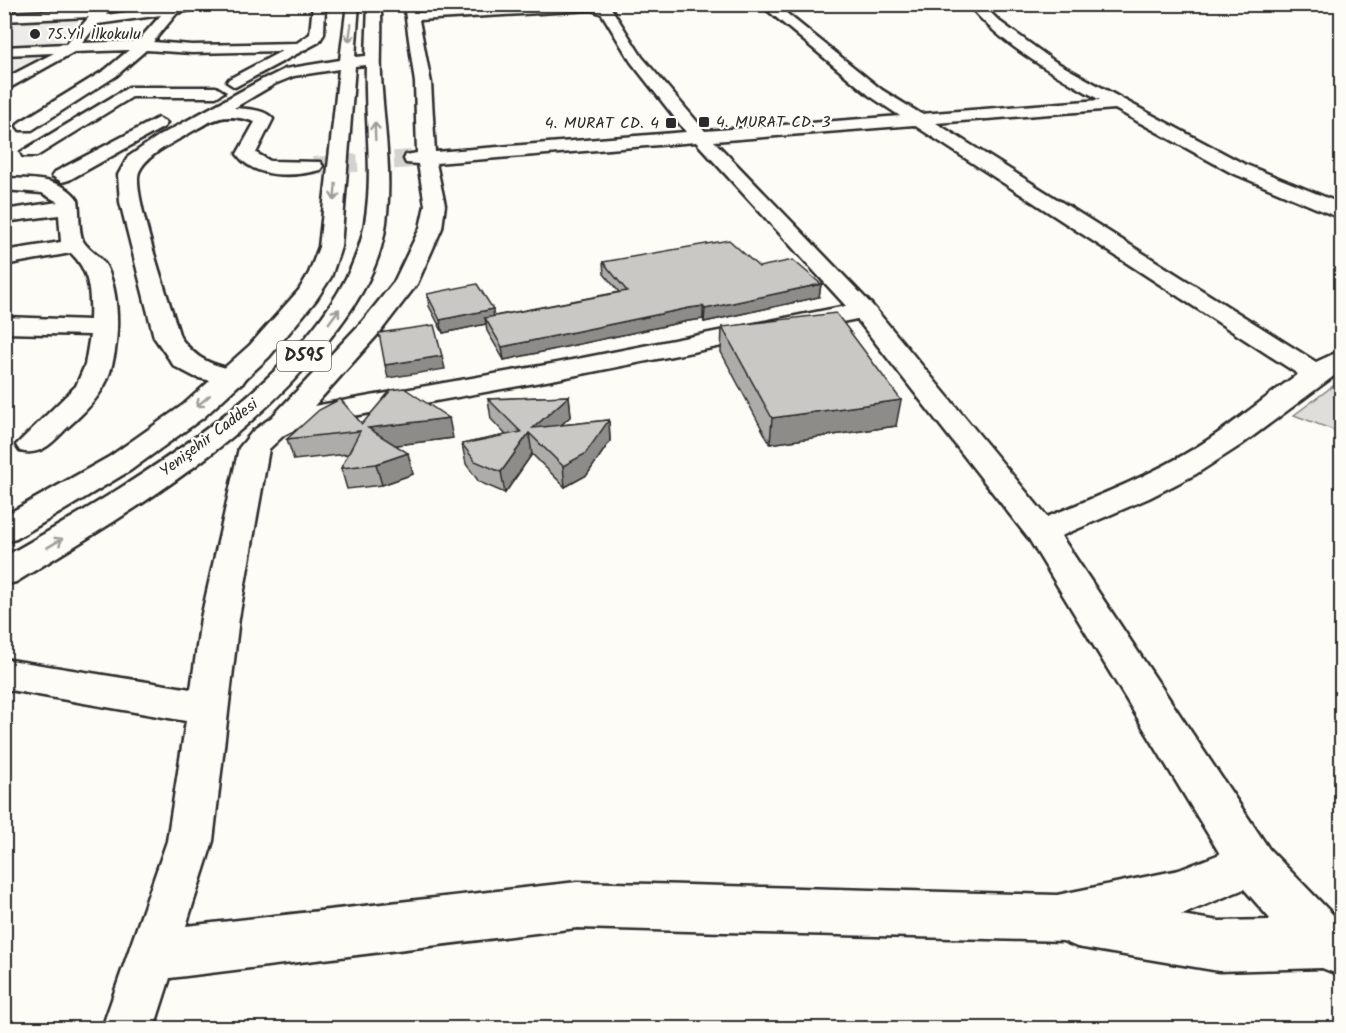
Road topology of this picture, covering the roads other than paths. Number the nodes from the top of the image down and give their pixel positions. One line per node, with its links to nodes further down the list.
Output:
1 (212, 4): 9 (main road)
2 (319, 4): 16 (main road)
3 (353, 4): 20 (main road, Yenişehir Caddesi / D595, one-way to 20)
4 (374, 4): 19 (main road, Yenişehir Caddesi / D595)
5 (766, 4): 26 (main road)
6 (974, 4): 23 (main road)
7 (589, 5): 8 (main road); 10 (main road)
8 (618, 7): 28 (main road)
9 (171, 8): 12 (main road); 15 (main road)
10 (481, 8): 11 (main road)
11 (411, 11): 30 (main road)
12 (101, 13): 13 (main road); 17 (main road)
13 (4, 17)
14 (172, 33): 15 (main road)
15 (147, 40): 16 (main road); 17 (main road); 27 (main road)
16 (299, 46): 22 (main road)
17 (71, 48): 18 (main road); 21 (main road)
18 (4, 51)
19 (374, 64): 20 (main road); 51 (main road, Yenişehir Caddesi / D595, one-way to 19)
20 (347, 66): 22 (main road); 46 (main road, Yenişehir Caddesi / D595, one-way to 46)
21 (4, 86)
22 (216, 101): 24 (main road); 29 (main road); 31 (main road); 32 (main road)
23 (1118, 104): 26 (main road); 37 (main road)
24 (188, 106)
25 (170, 116): 34 (main road)
26 (916, 120): 28 (main road); 45 (main road)
27 (26, 126)
28 (701, 138): 30 (main road); 41 (main road)
29 (30, 152)
30 (420, 158): 47 (main road)
31 (313, 166)
32 (131, 172): 34 (main road); 34 (main road); 46 (main road)
33 (4, 175): 34 (main road)
34 (62, 176)
35 (4, 184): 36 (main road)
36 (69, 207): 38 (main road); 39 (main road)
37 (1341, 212)
38 (4, 216)
39 (75, 246): 40 (main road); 43 (main road)
40 (4, 258)
41 (863, 310): 47 (main road); 50 (main road)
42 (4, 325): 43 (main road)
43 (102, 328): 48 (main road)
44 (1341, 358): 45 (main road)
45 (1315, 373): 50 (main road)
46 (232, 378): 49 (main road, Yenişehir Caddesi / D595, one-way to 49)
47 (284, 421): 53 (main road)
48 (32, 445)
49 (4, 531)
50 (1041, 532): 54 (main road)
51 (4, 573)
52 (4, 674): 53 (main road)
53 (208, 708): 57 (main road)
54 (1252, 864): 55 (main road); 56 (main road)
55 (1057, 919): 56 (main road); 57 (main road)
56 (1333, 947)
57 (152, 955): 58 (main road)
58 (128, 1029)

